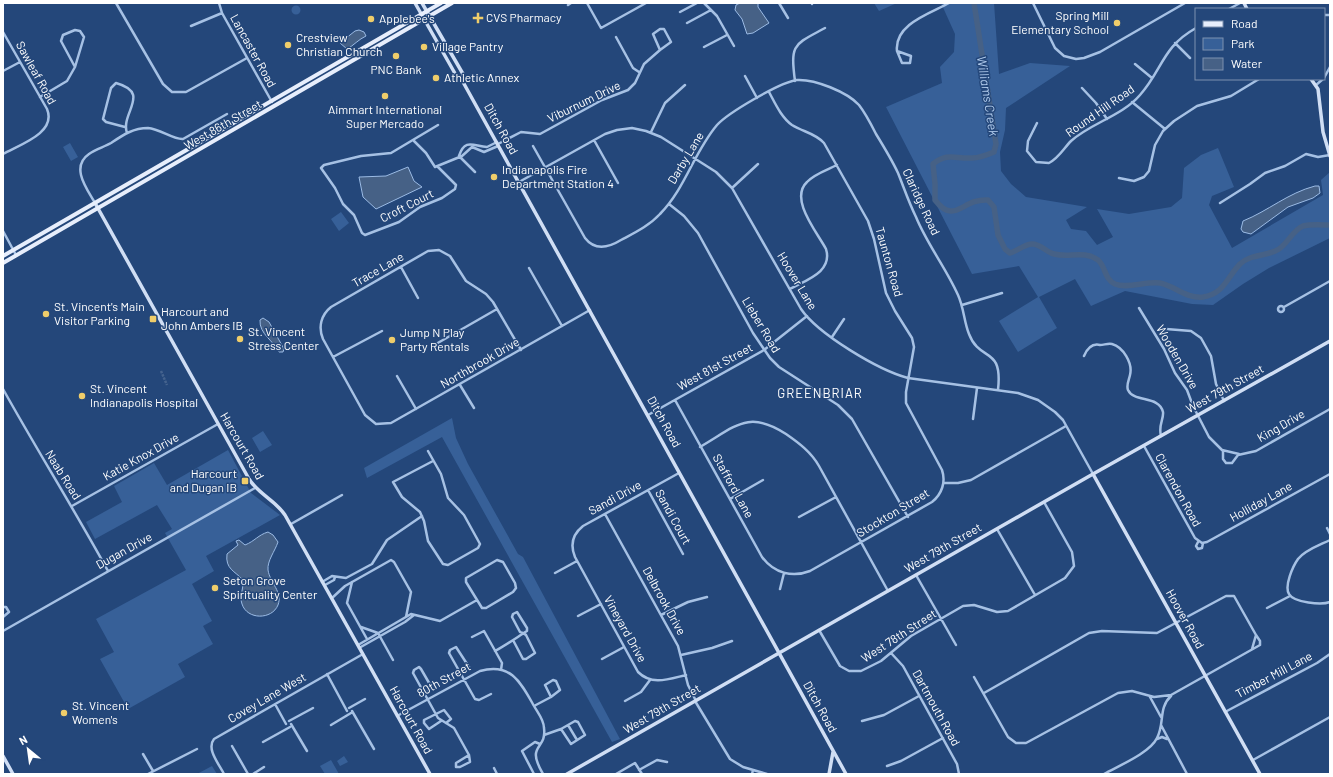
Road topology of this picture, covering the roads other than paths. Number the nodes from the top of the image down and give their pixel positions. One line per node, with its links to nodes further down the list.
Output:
1 (116, 3): 37 (street)
2 (218, 3): 20 (street, Lancaster Road)
3 (415, 3): 21 (main road, Ditch Road)
4 (422, 3): 18 (main road, Ditch Road)
5 (440, 3): 18 (main road, West 86th Street)
6 (452, 3): 22 (main road, West 86th Street)
7 (587, 3): 8 (street)
8 (646, 3)
9 (698, 3): 19 (street)
10 (779, 3): 23 (street)
11 (950, 3): 36 (street)
12 (1033, 3): 13 (street)
13 (1185, 3)
14 (1240, 3): 16 (street)
15 (706, 4): 17 (street)
16 (1231, 8)
17 (710, 10): 25 (street); 30 (street)
18 (427, 11): 21 (main road, West 86th Street); 22 (main road, Ditch Road)
19 (680, 12)
20 (222, 13): 26 (street); 37 (street, Lancaster Road)
21 (421, 14): 24 (main road, Ditch Road); 59 (main road, West 86th Street)
22 (430, 16): 24 (main road, West 86th Street); 52 (main road, Ditch Road)
23 (788, 18)
24 (424, 19): 52 (main road, Ditch Road); 61 (main road, West 86th Street)
25 (687, 23)
26 (191, 26)
27 (826, 28): 51 (street)
28 (1195, 29): 32 (street, Round Hill Road)
29 (3, 32): 39 (street, Sawleaf Road)
30 (727, 35): 33 (street); 34 (street)
31 (616, 37): 44 (street)
32 (1175, 42): 38 (street); 47 (street, Round Hill Road)
33 (734, 46)
34 (704, 47)
35 (660, 50): 35 (street, Viburnum Drive); 44 (street, Viburnum Drive)
36 (897, 51): 36 (street)
37 (247, 58): 59 (street, Lancaster Road)
38 (1190, 58)
39 (20, 62): 43 (street); 57 (street, Sawleaf Road)
40 (1135, 64): 47 (street)
41 (75, 67): 41 (street); 57 (street)
42 (1330, 67): 46 (street)
43 (3, 71)
44 (639, 72): 72 (street, Viburnum Drive)
45 (745, 76): 58 (street)
46 (1325, 77)
47 (1152, 78): 60 (street, Round Hill Road)
48 (1257, 80): 67 (street)
49 (1312, 80): 54 (main road)
50 (1323, 80): 54 (street)
51 (795, 81): 56 (street, Darby Lane); 104 (street, Claridge Road)
52 (463, 82): 72 (main road, Ditch Road)
53 (686, 85): 68 (street)
54 (1316, 85): 77 (main road)
55 (1082, 88): 63 (street)
56 (769, 92): 58 (street, Darby Lane); 81 (street, Taunton Road)
57 (40, 97): 76 (street, Sawleaf Road)
58 (758, 98): 79 (street, Darby Lane)
59 (271, 101): 61 (street, Lancaster Road); 89 (main road, West 86th Street)
60 (1132, 102): 63 (street, Round Hill Road); 67 (street)
61 (274, 106): 92 (main road, West 86th Street)
62 (227, 114): 69 (street)
63 (1107, 119): 64 (street, Round Hill Road)
64 (1037, 123)
65 (438, 126): 71 (street)
66 (125, 127): 66 (street); 69 (street)
67 (1165, 129): 85 (street)
68 (651, 132): 70 (street, Hoover Lane); 79 (street, Hoover Lane)
69 (126, 133): 89 (street)
70 (594, 140): 83 (street, Hoover Lane); 87 (street)
71 (414, 141): 82 (street); 82 (street, Croft Court)
72 (498, 144): 74 (street); 75 (street); 86 (main road, Ditch Road)
73 (533, 146): 83 (street)
74 (464, 148): 75 (street); 78 (street)
75 (468, 150): 78 (street)
76 (3, 154)
77 (1330, 155): 90 (street)
78 (459, 156): 82 (street); 84 (street)
79 (696, 159): 88 (street, Hoover Lane); 91 (street, Darby Lane)
80 (758, 164): 88 (street)
81 (837, 165): 101 (street); 122 (street, Taunton Road)
82 (436, 166)
83 (545, 167): 86 (street, Hoover Lane); 91 (street, Darby Lane)
84 (475, 172)
85 (1119, 178)
86 (519, 182): 108 (main road, Ditch Road)
87 (618, 183)
88 (732, 188): 101 (street, Hoover Lane)
89 (95, 203): 92 (main road, Harcourt Road); 94 (main road, West 86th Street)
90 (1220, 203)
91 (668, 204): 118 (street, Lieber Road)
92 (98, 209): 95 (main road, West 86th Street); 135 (main road, Harcourt Road)
93 (3, 231): 94 (street)
94 (14, 250): 95 (street); 96 (main road, West 86th Street)
95 (16, 255): 97 (main road, West 86th Street)
96 (3, 256)
97 (3, 263)
98 (401, 267): 103 (street); 107 (street, Trace Lane); 120 (street, Trace Lane)
99 (529, 268): 111 (street)
100 (1330, 281): 105 (street)
101 (790, 289): 109 (street, Hoover Lane)
102 (1002, 293): 104 (street)
103 (418, 298)
104 (962, 305): 126 (street, Claridge Road)
105 (1284, 307)
106 (1139, 308): 133 (street, Wooden Drive)
107 (497, 309): 116 (street); 117 (street)
108 (591, 310): 111 (street, Northbrook Drive); 132 (main road, Ditch Road)
109 (807, 316): 114 (street, Hoover Lane); 118 (street, West 81st Street)
110 (844, 319): 114 (street)
111 (562, 326): 117 (street, Northbrook Drive)
112 (1166, 329): 128 (street)
113 (382, 331): 120 (street)
114 (832, 337): 122 (street, Hoover Lane)
115 (1330, 341): 128 (main road, West 79th Street)
116 (436, 344)
117 (521, 350): 123 (street, Northbrook Drive)
118 (764, 350): 127 (street, West 81st Street); 159 (street, Lieber Road)
119 (1084, 356): 137 (street)
120 (333, 357): 131 (street, Northbrook Drive)
121 (397, 376): 131 (street)
122 (908, 378): 125 (street, Hoover Lane); 148 (street, Taunton Road)
123 (460, 385): 129 (street); 131 (street, Northbrook Drive)
124 (3, 388): 155 (street, Naab Road)
125 (977, 388): 126 (street, Hoover Lane); 134 (street)
126 (998, 390): 136 (street, Hoover Lane)
127 (675, 400): 132 (street, West 81st Street); 139 (street, Stafford Lane)
128 (1224, 401): 133 (main road, West 79th Street)
129 (474, 408)
130 (1330, 408): 142 (street, King Drive)
131 (416, 409)
132 (648, 415): 144 (main road, Ditch Road)
133 (1197, 416): 137 (main road, West 79th Street); 140 (street, King Drive)
134 (973, 419)
135 (218, 424): 149 (main road, Harcourt Road); 155 (street, Katie Knox Drive)
136 (1066, 426): 145 (street, Hoover Lane); 148 (street, Stockton Street)
137 (1161, 436): 138 (main road, West 79th Street)
138 (1144, 446): 145 (main road, West 79th Street); 165 (street, Clarendon Road)
139 (700, 447): 152 (street); 153 (street, Stafford Lane)
140 (1222, 449): 142 (street, King Drive); 142 (street, King Drive)
141 (428, 452): 143 (street)
142 (1239, 454)
143 (433, 461): 157 (street); 157 (street)
144 (680, 473): 150 (street, Sandi Drive); 213 (main road, Ditch Road)
145 (1093, 474): 154 (main road, West 79th Street); 194 (main road, Hoover Road)
146 (1330, 474): 165 (street, Holliday Lane)
147 (763, 480): 153 (street)
148 (944, 483): 159 (street, Stockton Street)
149 (255, 488): 160 (main road, Harcourt Road); 171 (street, Dugan Drive)
150 (648, 490): 156 (street, Sandi Drive); 169 (street, Sandi Court)
151 (342, 495): 160 (street)
152 (836, 497): 158 (street); 166 (street)
153 (730, 499): 173 (street, Stafford Lane)
154 (1044, 502): 162 (main road, West 79th Street); 179 (street, West 78th Street)
155 (72, 506): 171 (street, Naab Road)
156 (605, 514): 168 (street, Sandi Drive); 189 (street, Delbrook Drive)
157 (422, 516): 176 (street)
158 (799, 517)
159 (908, 517): 166 (street, Stockton Street)
160 (291, 524): 176 (main road, Harcourt Road)
161 (1327, 528): 163 (street)
162 (997, 529): 174 (main road, West 79th Street); 179 (street)
163 (1330, 534)
164 (1330, 540): 180 (street)
165 (1201, 542): 167 (street, Clarendon Road); 167 (street, Holliday Lane)
166 (862, 543): 173 (street, Stockton Street); 178 (street)
167 (1197, 548)
168 (573, 551): 170 (street, Vineyard Drive)
169 (683, 554)
170 (577, 561): 172 (street); 185 (street, Vineyard Drive)
171 (108, 571): 197 (street, Dugan Drive)
172 (555, 573)
173 (784, 573): 177 (street)
174 (916, 575): 178 (main road, West 79th Street); 193 (street)
175 (352, 582): 182 (street); 192 (street); 195 (street)
176 (324, 583): 182 (main road, Harcourt Road)
177 (780, 589)
178 (888, 591): 196 (main road, West 79th Street)
179 (1035, 595): 193 (street, West 78th Street)
180 (1289, 595): 184 (street); 187 (street)
181 (707, 597): 189 (street)
182 (332, 598): 207 (main road, Harcourt Road)
183 (476, 600): 183 (street); 188 (street)
184 (1330, 602)
185 (601, 604): 190 (street); 208 (street, Vineyard Drive)
186 (3, 606): 191 (street)
187 (1267, 608)
188 (414, 614): 192 (street); 201 (street)
189 (661, 615): 215 (street, Delbrook Drive)
190 (578, 616)
191 (3, 617)
192 (406, 617): 198 (street)
193 (941, 619): 206 (street); 211 (street, West 78th Street)
194 (1176, 623): 200 (street); 221 (main road, Hoover Road); 226 (street)
195 (360, 626): 198 (street); 203 (street)
196 (820, 630): 211 (street, West 78th Street); 213 (main road, West 79th Street)
197 (3, 631)
198 (378, 633): 201 (street); 203 (street)
199 (522, 633): 199 (street); 204 (street); 204 (street)
200 (1256, 635): 209 (street); 209 (street)
201 (380, 636): 207 (street); 216 (street)
202 (472, 637): 210 (street)
203 (367, 639): 207 (street)
204 (513, 640): 210 (street)
205 (732, 640): 215 (street)
206 (956, 645)
207 (358, 646): 212 (main road, Harcourt Road)
208 (624, 647): 217 (street); 225 (street, Vineyard Drive)
209 (1252, 649): 221 (street)
210 (496, 651): 218 (street)
211 (891, 653): 230 (street, Dartmouth Road)
212 (363, 654): 220 (street, Covey Lane West); 244 (main road, Harcourt Road)
213 (779, 654): 236 (main road, West 79th Street); 267 (main road, Ditch Road)
214 (1330, 654): 242 (street, Timber Mill Lane)
215 (681, 656): 222 (street, Delbrook Drive)
216 (393, 660)
217 (602, 660)
218 (501, 670): 224 (street, 80th Street); 238 (street)
219 (461, 673): 219 (street); 224 (street)
220 (326, 674): 237 (street, Covey Lane West); 240 (street)
221 (1205, 675): 229 (street); 242 (main road, Hoover Road)
222 (686, 676): 225 (street); 236 (street, Delbrook Drive)
223 (974, 677): 226 (street)
224 (464, 679): 228 (street); 234 (street, 80th Street)
225 (650, 680): 235 (street)
226 (984, 693): 232 (street)
227 (424, 694): 227 (street); 234 (street)
228 (491, 694)
229 (1171, 695): 232 (street); 245 (street)
230 (919, 696): 248 (street); 257 (street, Dartmouth Road)
231 (551, 697): 231 (street); 238 (street)
232 (1150, 697): 245 (street)
233 (365, 699): 240 (street)
234 (427, 700): 243 (street); 244 (street, 80th Street)
235 (625, 701)
236 (696, 701): 277 (street, Delbrook Drive); 288 (main road, West 79th Street)
237 (275, 704): 249 (street); 281 (street, Covey Lane West)
238 (534, 706): 256 (street)
239 (313, 708): 249 (street)
240 (348, 710): 241 (street)
241 (352, 712): 252 (street); 265 (street)
242 (1225, 712): 271 (main road, Hoover Road)
243 (436, 714): 247 (street); 247 (street); 250 (street)
244 (398, 716): 284 (main road, Harcourt Road)
245 (1161, 717): 254 (street)
246 (1330, 717): 271 (street)
247 (442, 721): 250 (street)
248 (862, 721)
249 (287, 723): 251 (street)
250 (445, 723): 269 (street)
251 (291, 725): 261 (street); 266 (street)
252 (331, 725)
253 (568, 725): 255 (street); 260 (street); 260 (street)
254 (1161, 725): 258 (street); 259 (street)
255 (561, 729): 256 (street); 260 (street)
256 (544, 734): 262 (street)
257 (943, 738): 273 (street); 295 (street, Dartmouth Road)
258 (1157, 739): 259 (street); 296 (street)
259 (1168, 739): 297 (street)
260 (577, 740)
261 (263, 742)
262 (540, 744): 286 (street); 287 (street)
263 (232, 746): 282 (street)
264 (197, 749): 278 (street)
265 (374, 749)
266 (307, 751)
267 (833, 751): 293 (main road); 294 (main road, Ditch Road)
268 (143, 754): 278 (street)
269 (469, 755): 269 (street)
270 (3, 756): 279 (main road)
271 (1253, 760): 298 (main road, Hoover Road)
272 (667, 762): 276 (street)
273 (887, 766)
274 (264, 767): 283 (street)
275 (494, 768): 285 (street)
276 (639, 770): 289 (street); 290 (street)
277 (753, 770): 291 (street); 292 (street, Delbrook Drive)
278 (153, 771): 280 (street)
279 (13, 774)
280 (148, 774)
281 (224, 774)
282 (248, 774)
283 (253, 774)
284 (430, 774)
285 (497, 774)
286 (534, 774)
287 (543, 774)
288 (568, 774)
289 (616, 774)
290 (642, 774)
291 (752, 774)
292 (767, 774)
293 (829, 774)
294 (846, 774)
295 (959, 774)
296 (1104, 774)
297 (1187, 774)
298 (1260, 774)

